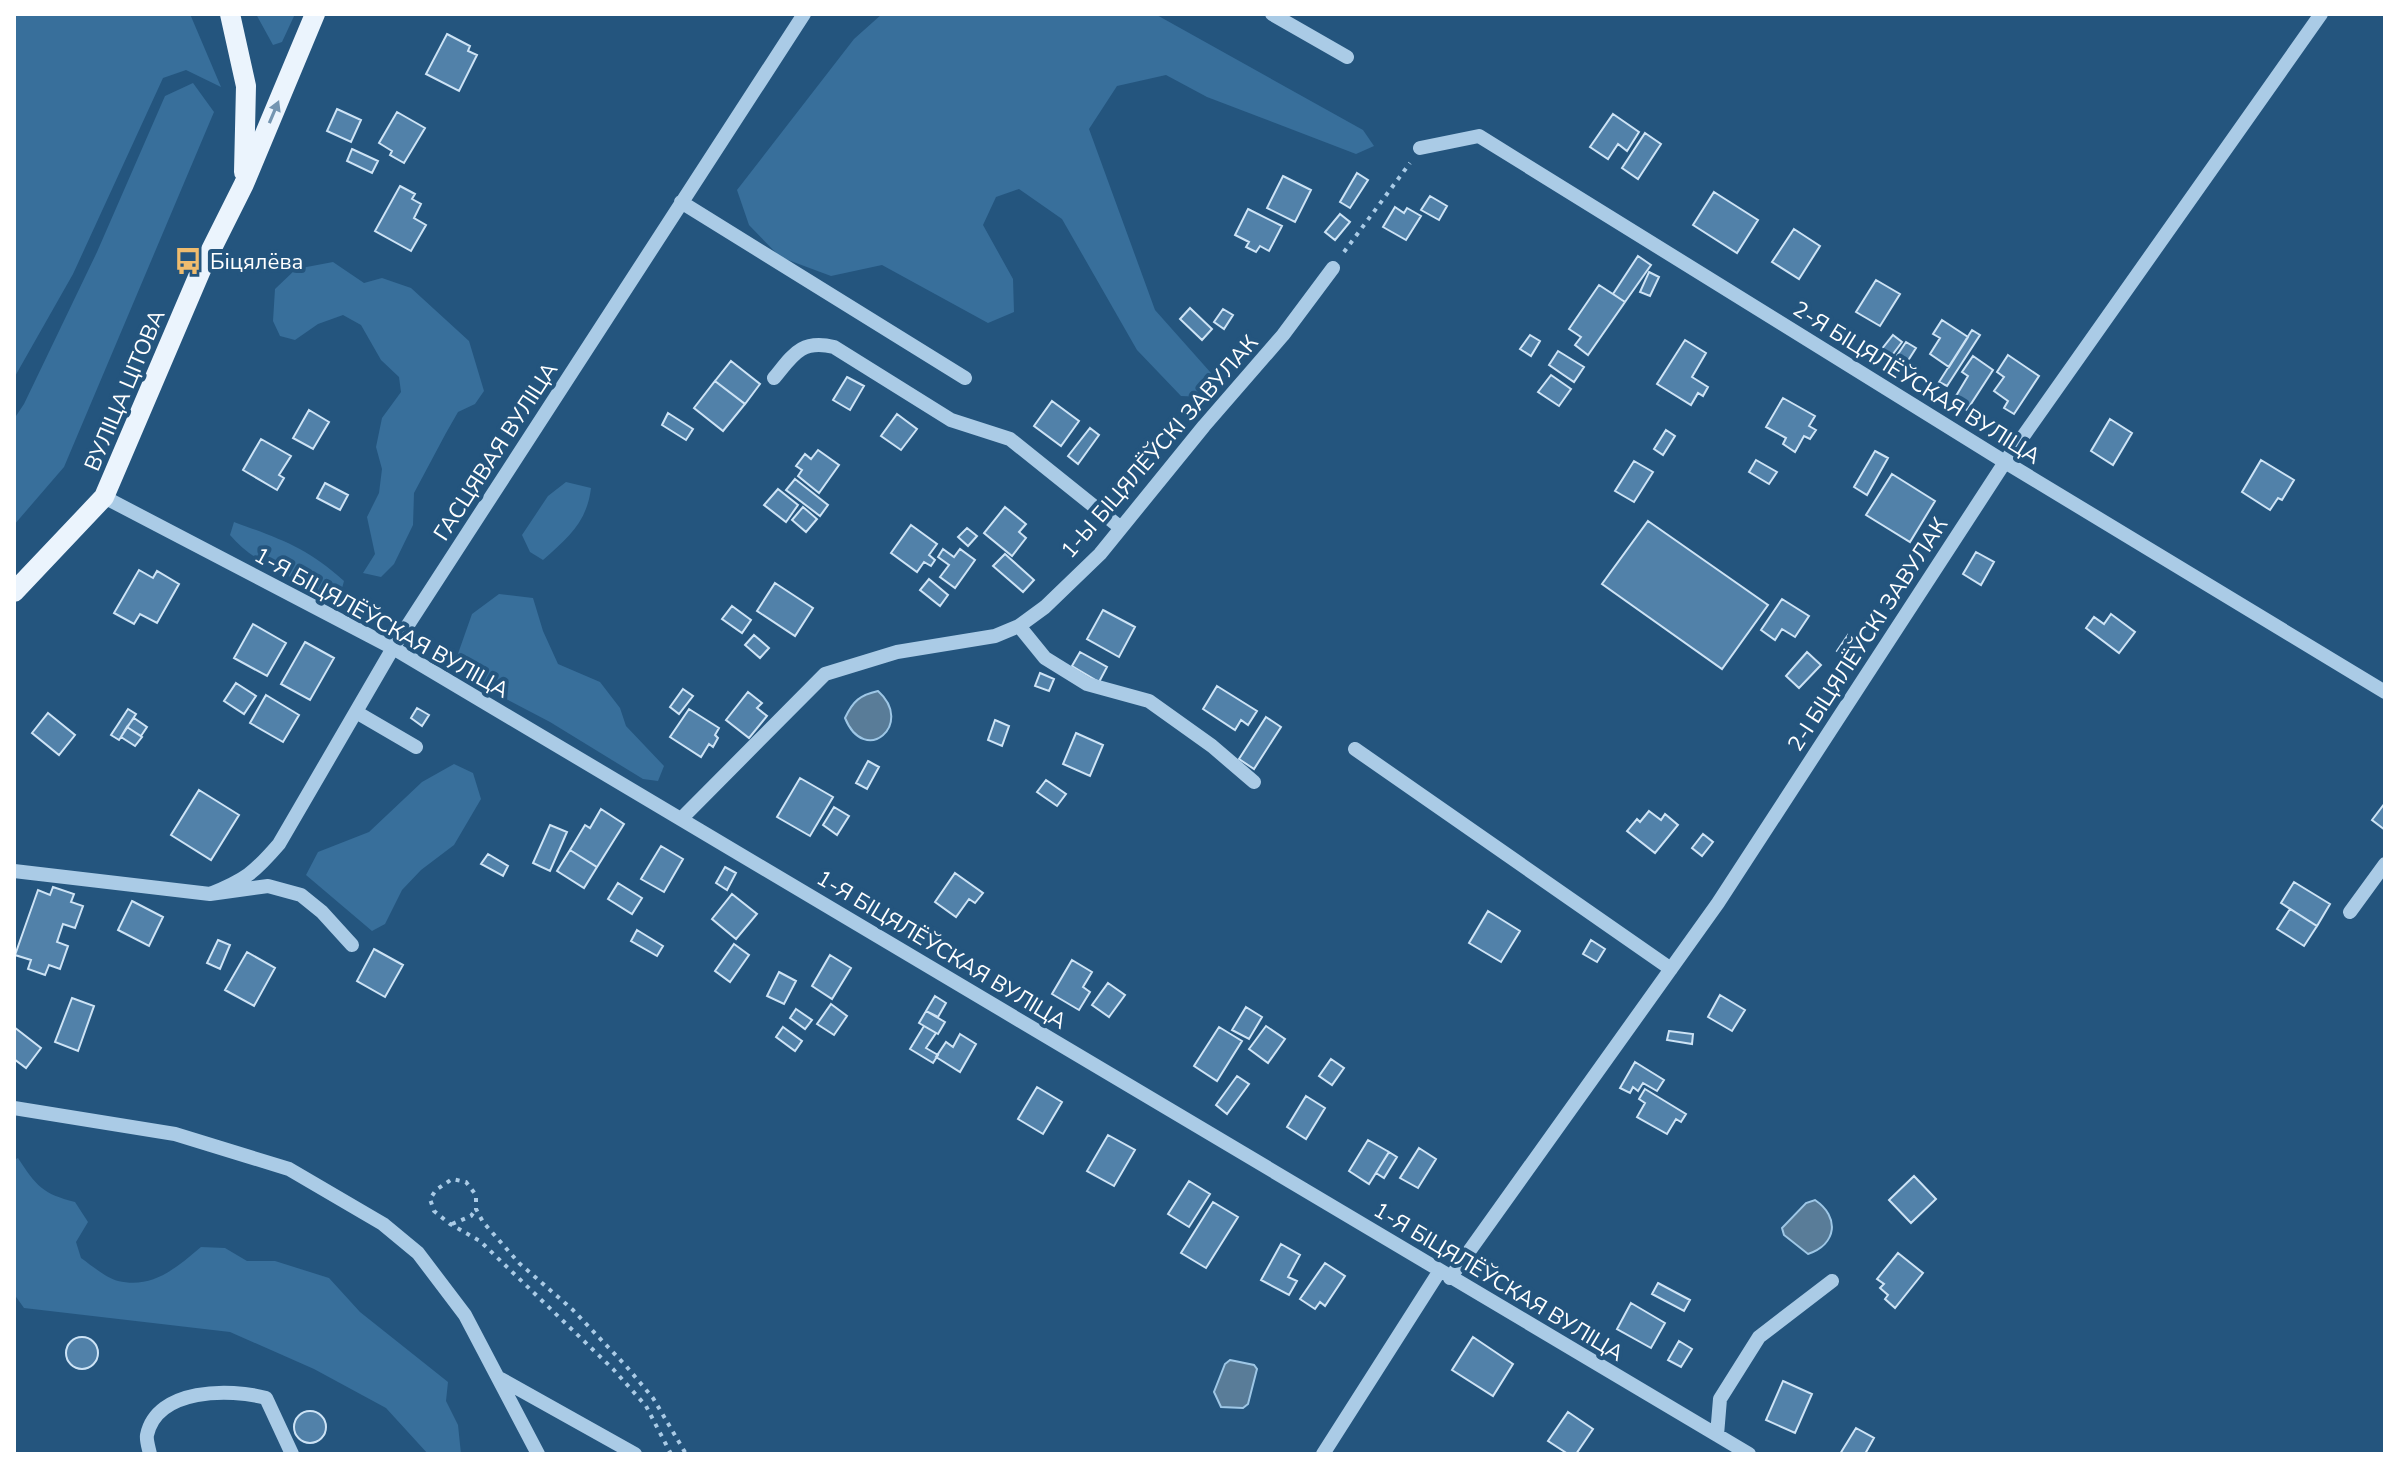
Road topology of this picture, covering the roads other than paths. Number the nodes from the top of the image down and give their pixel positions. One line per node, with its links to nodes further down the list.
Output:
1 (230, 14): 8 (main road)
2 (315, 14): 8 (main road, ВУЛІЦА ЦІТОВА, one-way to 2)
3 (804, 14): 9 (street, ГАСЦЯВАЯ ВУЛІЦА)
4 (1272, 14): 6 (street)
5 (2321, 14): 13 (street, 2-І БІЦЯЛЁЎСКІ ЗАВУЛАК)
6 (1347, 57)
7 (1420, 148): 13 (street, 2-Я БІЦЯЛЁЎСКАЯ ВУЛІЦА)
8 (244, 184): 14 (main road, ВУЛІЦА ЦІТОВА)
9 (681, 202): 12 (street); 18 (street, ГАСЦЯВАЯ ВУЛІЦА)
10 (1333, 268): 15 (street, 1-Ы БІЦЯЛЁЎСКІ ЗАВУЛАК)
11 (774, 378): 15 (street)
12 (965, 378)
13 (2005, 462): 19 (street, 2-Я БІЦЯЛЁЎСКАЯ ВУЛІЦА); 30 (street, 2-І БІЦЯЛЁЎСКІ ЗАВУЛАК)
14 (104, 497): 16 (main road, ВУЛІЦА ЦІТОВА); 18 (street, 1-Я БІЦЯЛЁЎСКАЯ ВУЛІЦА)
15 (1121, 528): 17 (street, 1-Ы БІЦЯЛЁЎСКІ ЗАВУЛАК)
16 (14, 592)
17 (1019, 626): 23 (street); 24 (street, 1-Ы БІЦЯЛЁЎСКІ ЗАВУЛАК)
18 (393, 648): 20 (street, ГАСЦЯВАЯ ВУЛІЦА); 24 (street, 1-Я БІЦЯЛЁЎСКАЯ ВУЛІЦА)
19 (2385, 692)
20 (356, 712): 21 (street); 27 (street, ГАСЦЯВАЯ ВУЛІЦА)
21 (416, 747)
22 (1355, 749): 30 (street)
23 (1254, 782)
24 (682, 818): 32 (street, 1-Я БІЦЯЛЁЎСКАЯ ВУЛІЦА)
25 (2385, 864): 28 (street)
26 (14, 871): 27 (street)
27 (210, 894): 29 (street)
28 (2350, 912)
29 (352, 945)
30 (1671, 969): 32 (street, 2-І БІЦЯЛЁЎСКІ ЗАВУЛАК)
31 (14, 1108): 34 (street)
32 (1444, 1275): 35 (street, 1-Я БІЦЯЛЁЎСКАЯ ВУЛІЦА); 40 (street, 2-І БІЦЯЛЁЎСКІ ЗАВУЛАК)
33 (1832, 1281): 35 (street)
34 (500, 1379): 38 (street); 39 (street)
35 (1717, 1435): 41 (street, 1-Я БІЦЯЛЁЎСКАЯ ВУЛІЦА)
36 (150, 1454): 37 (street)
37 (292, 1454)
38 (538, 1454)
39 (635, 1454)
40 (1323, 1454)
41 (1749, 1454)

